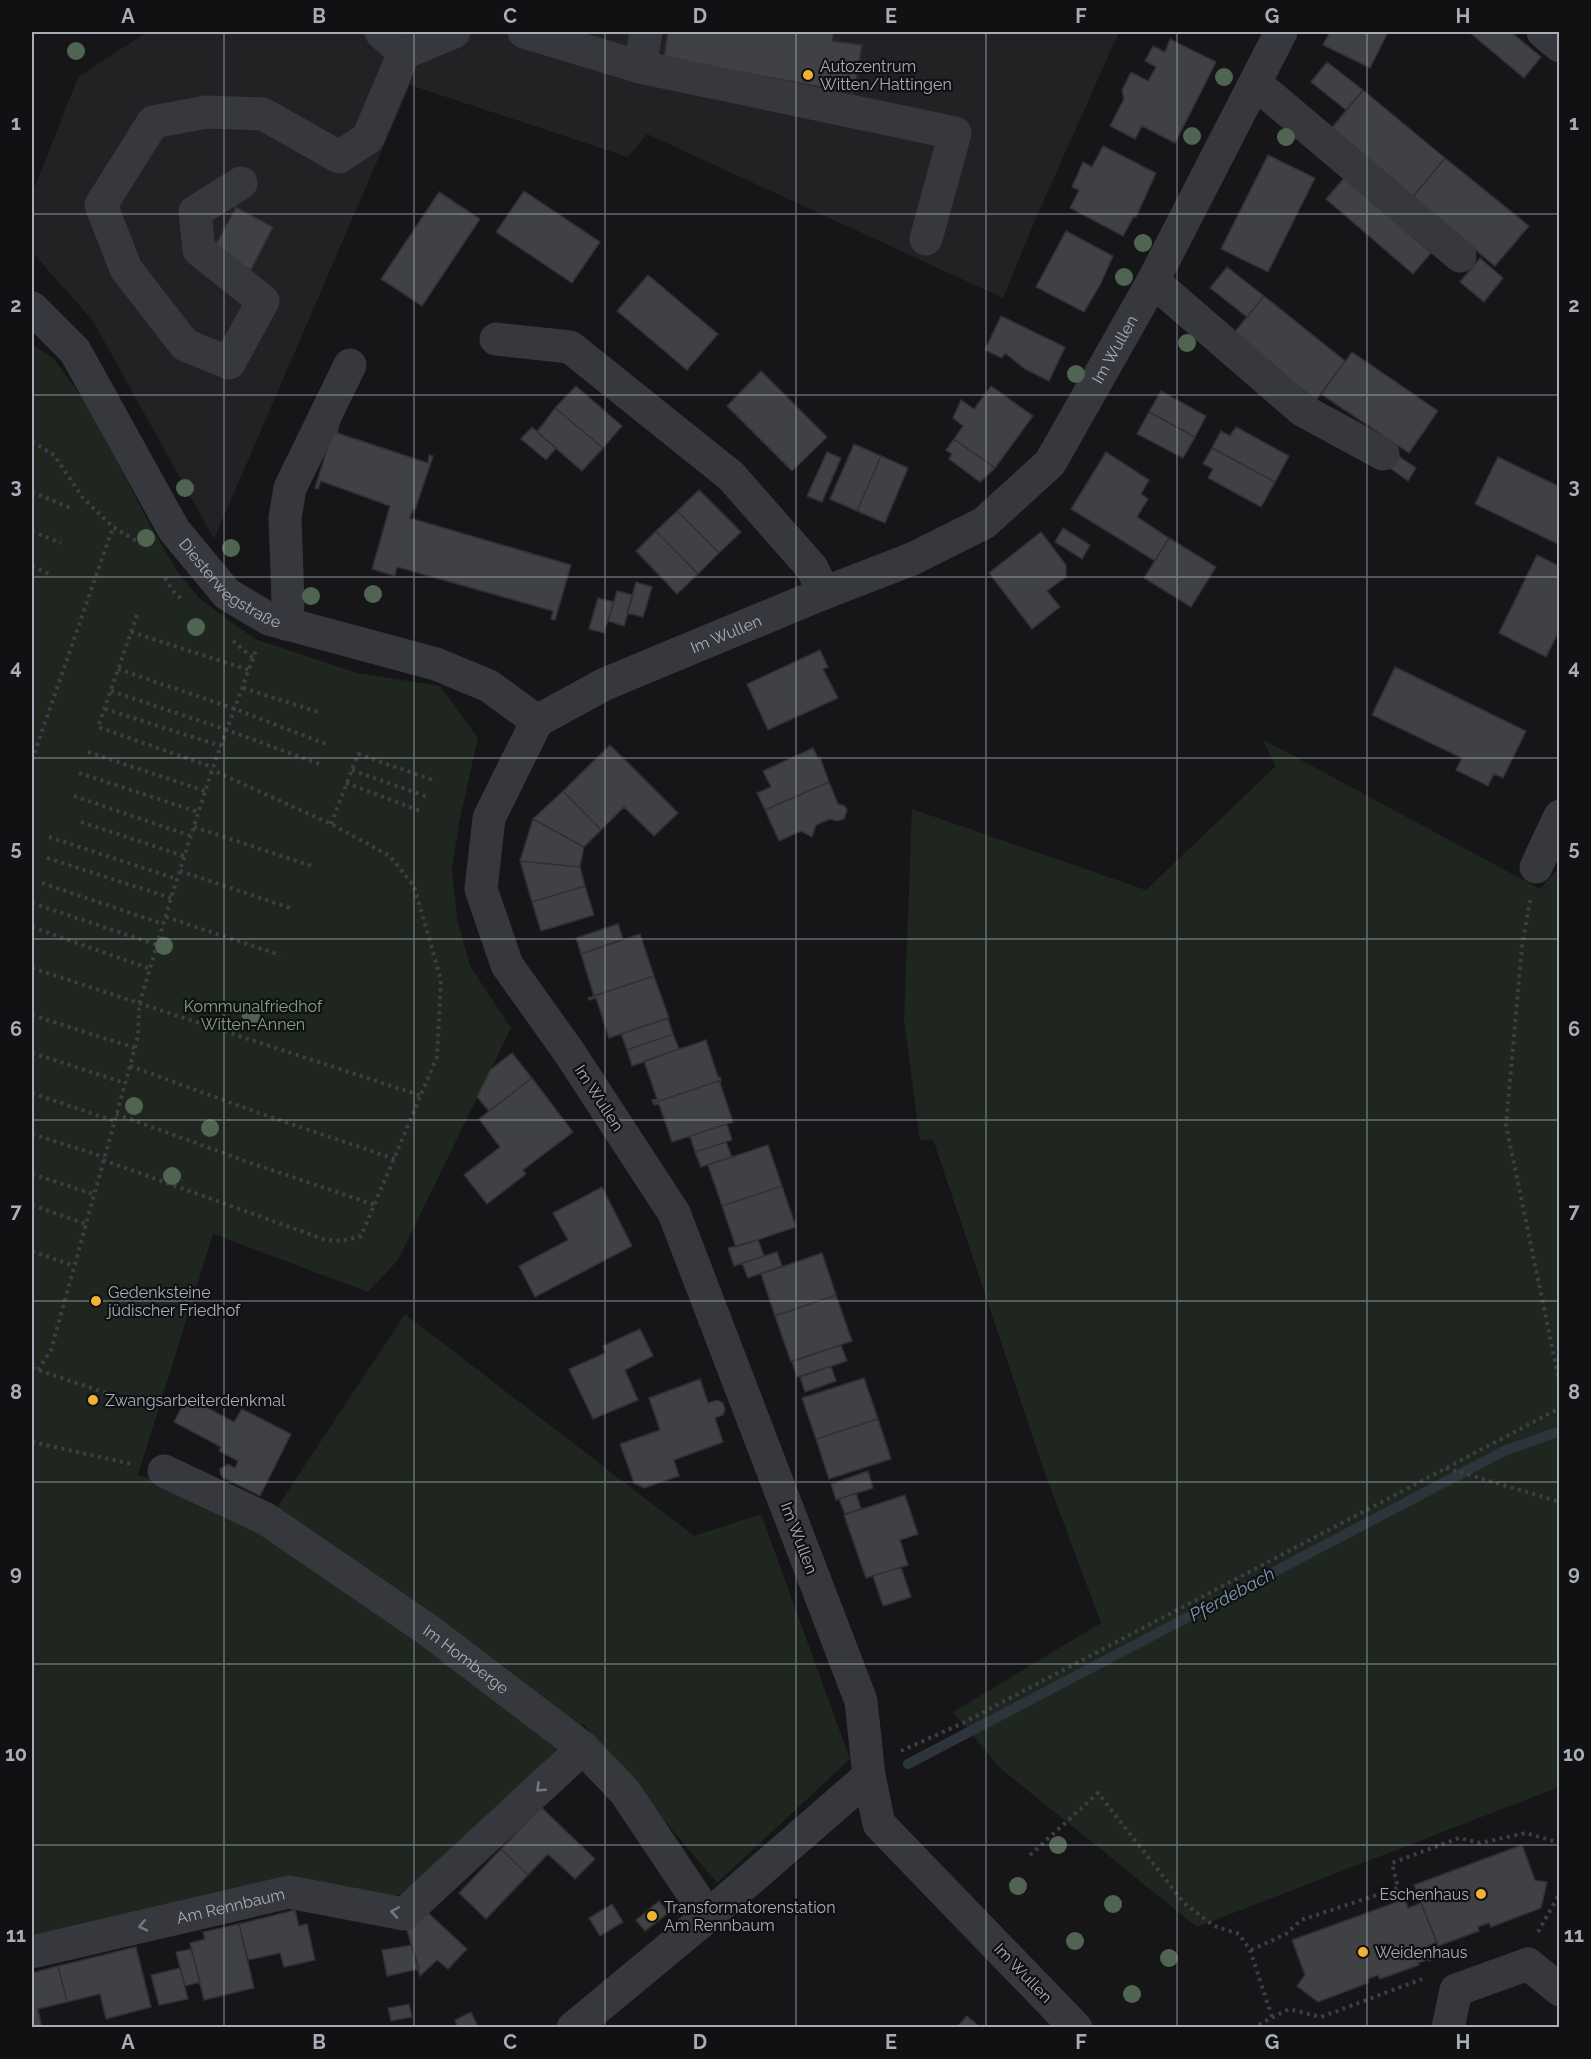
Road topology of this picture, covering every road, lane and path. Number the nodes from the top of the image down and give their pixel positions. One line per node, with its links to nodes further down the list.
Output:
1 (454, 32): 7 (street)
2 (524, 32): 6 (street)
3 (646, 32): 9 (street)
4 (1281, 32): 10 (street, Im Wullen)
5 (1543, 32): 8 (street)
6 (563, 37): 9 (street)
7 (393, 43): 11 (street)
8 (1560, 46)
9 (640, 67): 12 (street)
10 (1255, 83): 13 (street); 14 (street, Im Wullen)
11 (241, 183)
12 (926, 239)
13 (1460, 256)
14 (1153, 281): 19 (street); 29 (street, Im Wullen)
15 (32, 308): 32 (street, Diesterwegstraße)
16 (496, 339): 29 (street)
17 (350, 365): 32 (street)
18 (32, 442): 22 (path)
19 (1383, 454)
20 (32, 492): 21 (path)
21 (73, 509)
22 (112, 527): 25 (path); 48 (path)
23 (32, 531): 24 (path)
24 (61, 543)
25 (144, 545)
26 (32, 566): 28 (path)
27 (162, 573): 30 (path)
28 (49, 574)
29 (824, 593): 43 (street, Im Wullen)
30 (191, 606)
31 (137, 615): 33 (path)
32 (278, 622): 35 (path); 43 (street, Diesterwegstraße)
33 (131, 632): 36 (path); 37 (path)
34 (230, 639): 35 (path)
35 (252, 658): 37 (path)
36 (118, 669): 39 (path); 41 (path)
37 (249, 670): 38 (path)
38 (243, 688): 41 (path); 42 (path)
39 (111, 692): 40 (path); 44 (path)
40 (105, 709): 46 (path); 50 (path)
41 (235, 709): 44 (path); 45 (path)
42 (318, 712)
43 (537, 721): 113 (street, Im Wullen)
44 (227, 730): 46 (path); 49 (path)
45 (326, 744)
46 (221, 746): 50 (path)
47 (88, 752): 55 (path)
48 (32, 760)
49 (319, 764)
50 (212, 768): 55 (path); 62 (path)
51 (352, 770): 53 (path); 54 (path); 57 (path)
52 (79, 773): 58 (path)
53 (433, 780)
54 (346, 783): 59 (path); 62 (path)
55 (205, 791): 58 (path)
56 (74, 796): 64 (path)
57 (428, 797)
58 (198, 812): 63 (path)
59 (423, 812)
60 (1560, 816): 69 (street)
61 (81, 822): 66 (path)
62 (331, 825): 90 (path)
63 (194, 826): 64 (path); 68 (path)
64 (191, 836): 66 (path)
65 (50, 837): 71 (path)
66 (184, 856): 70 (path)
67 (48, 858): 73 (path)
68 (312, 866)
69 (1536, 867): 105 (path)
70 (180, 871): 71 (path); 75 (path)
71 (177, 879): 73 (path)
72 (42, 883): 77 (path)
73 (171, 898): 76 (path)
74 (32, 903): 79 (path)
75 (293, 909)
76 (166, 916): 77 (path); 80 (path)
77 (163, 924): 79 (path)
78 (32, 927): 82 (path)
79 (157, 945): 82 (path)
80 (280, 955)
81 (32, 968): 83 (path)
82 (150, 969): 83 (path)
83 (139, 1005): 85 (path); 90 (path)
84 (32, 1015): 85 (path)
85 (135, 1048): 87 (path)
86 (32, 1053): 88 (path)
87 (130, 1066): 88 (path); 95 (path)
88 (125, 1083): 91 (path)
89 (32, 1093): 92 (path)
90 (422, 1096): 95 (path)
91 (116, 1114): 92 (path); 98 (path)
92 (114, 1120): 94 (path)
93 (32, 1134): 94 (path)
94 (103, 1158): 97 (path); 98 (path)
95 (395, 1159): 98 (path)
96 (32, 1174): 97 (path)
97 (94, 1194): 100 (path)
98 (375, 1204)
99 (32, 1205): 100 (path)
100 (86, 1224): 102 (path)
101 (32, 1251): 102 (path)
102 (74, 1266): 104 (path)
103 (32, 1368): 104 (path)
104 (38, 1370): 106 (path)
105 (1560, 1385)
106 (112, 1395)
107 (1560, 1408): 109 (path)
108 (32, 1442): 110 (path)
109 (1446, 1468): 111 (path); 113 (path)
110 (164, 1472): 112 (street, Im Homberge)
111 (1560, 1502)
112 (583, 1748): 117 (street, Im Homberge); 119 (street, Am Rennbaum, one-way to 119)
113 (869, 1776): 117 (street); 125 (street, Im Wullen)
114 (1560, 1843): 118 (path)
115 (1030, 1855): 118 (path)
116 (1560, 1893): 120 (path)
117 (708, 1916): 124 (street)
118 (1250, 1950): 123 (path)
119 (32, 1952)
120 (1528, 1964): 121 (street); 122 (street)
121 (1456, 1989): 123 (path); 127 (street)
122 (1560, 1990)
123 (1272, 2017): 126 (path)
124 (573, 2028)
125 (1076, 2028)
126 (1252, 2028)
127 (1448, 2028)

